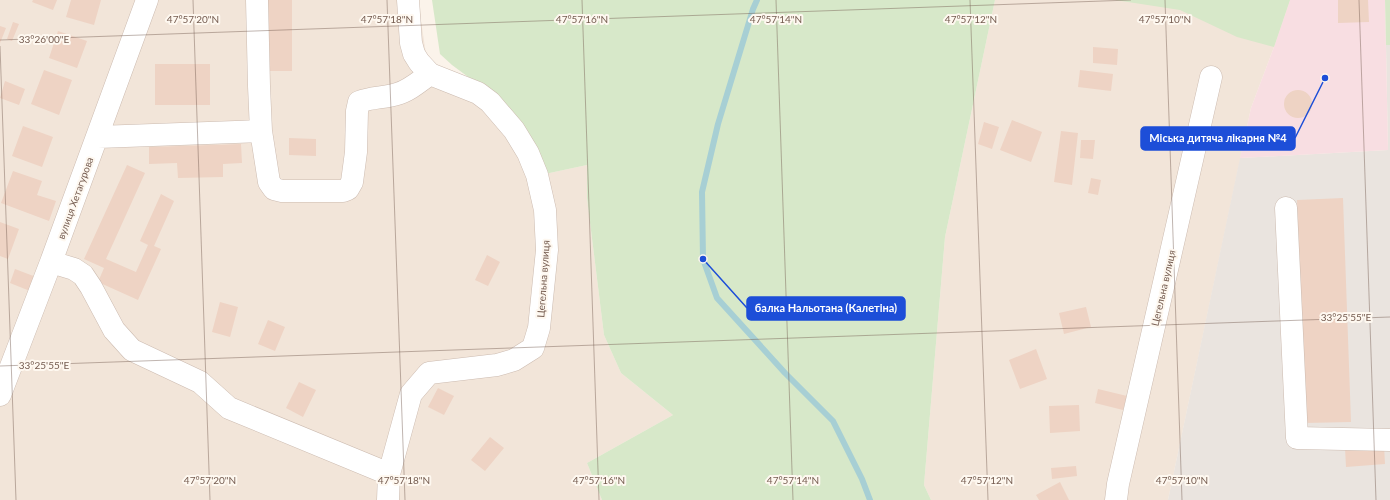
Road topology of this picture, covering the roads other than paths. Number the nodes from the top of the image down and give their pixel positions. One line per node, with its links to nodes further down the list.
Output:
1 (147, 0): 7 (street, вулиця Хетагурова)
2 (258, 0): 6 (street)
3 (408, 0): 4 (street, Цегельна вулиця)
4 (430, 74): 6 (street); 12 (street, Цегельна вулиця)
5 (1211, 77): 14 (street, Цегельна вулиця)
6 (261, 131): 7 (street)
7 (98, 137): 9 (street, вулиця Хетагурова)
8 (1286, 208): 11 (street)
9 (51, 262): 10 (street, вулиця Хетагурова); 12 (street)
10 (0, 395)
11 (1390, 440)
12 (389, 474): 13 (street, Цегельна вулиця)
13 (388, 500)
14 (1116, 500)

